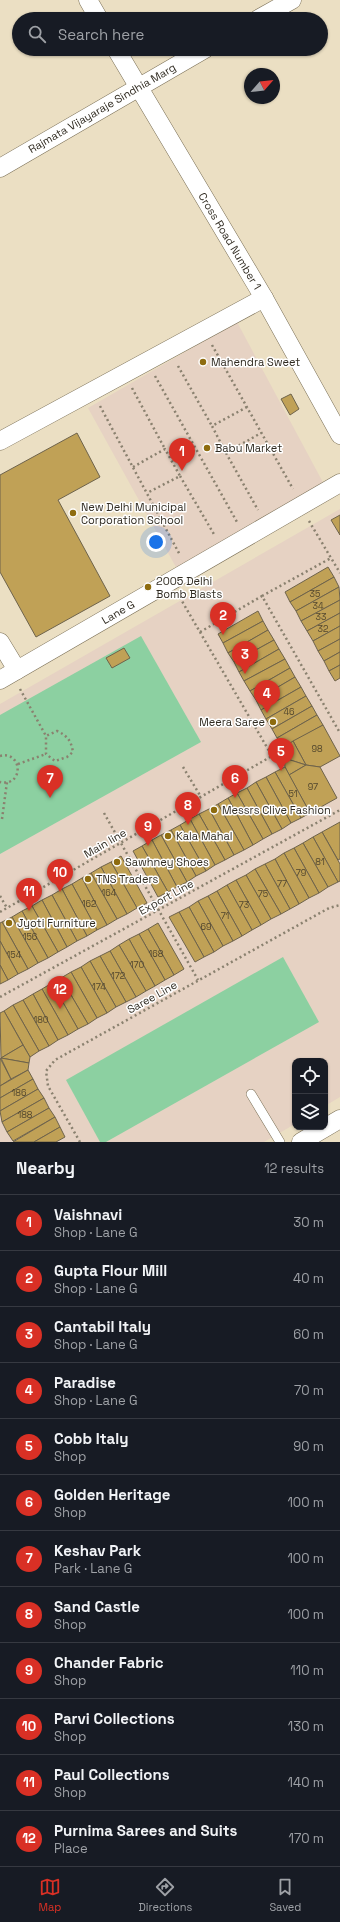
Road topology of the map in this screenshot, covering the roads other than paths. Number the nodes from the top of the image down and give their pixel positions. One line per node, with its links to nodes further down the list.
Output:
1 (88, 0): 3 (street)
2 (292, 0): 4 (street)
3 (95, 12)
4 (271, 12)
5 (120, 56): 7 (street, Cross Road Number 1)
6 (192, 56): 7 (street, Rajmata Vijayaraje Sindhia Marg)
7 (138, 86): 8 (street, Rajmata Vijayaraje Sindhia Marg); 9 (street, Cross Road Number 1)
8 (0, 168)
9 (264, 298): 10 (street, Cross Road Number 1); 11 (street)
10 (340, 435)
11 (0, 441)
12 (340, 483): 14 (street, Lane G)
13 (0, 642): 14 (street)
14 (9, 674)
15 (251, 1094): 17 (lane)
16 (340, 1119): 18 (street)
17 (280, 1142)
18 (301, 1142)

